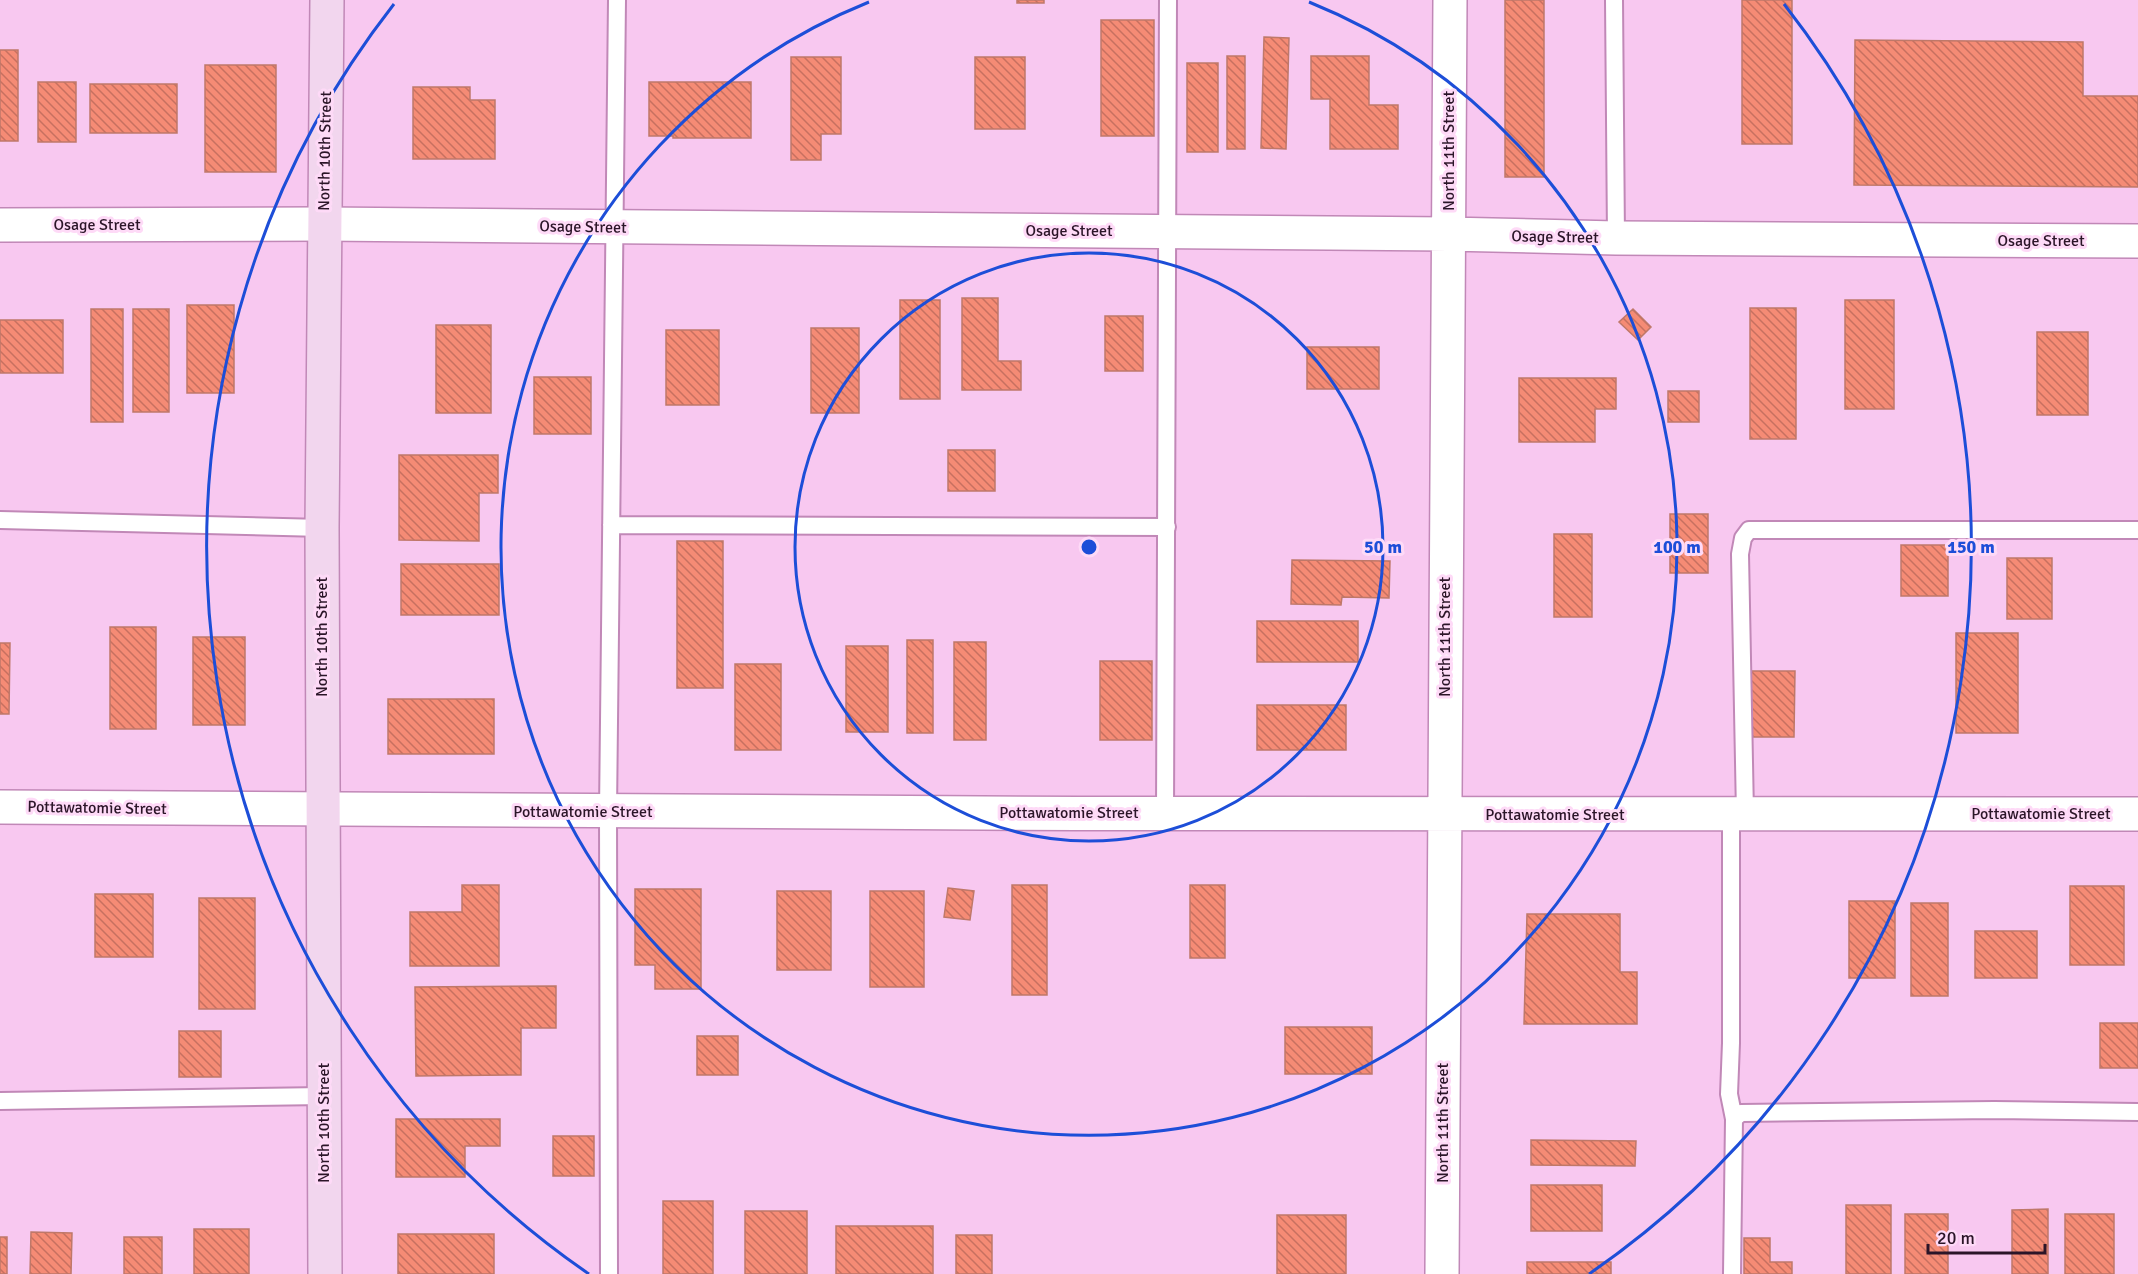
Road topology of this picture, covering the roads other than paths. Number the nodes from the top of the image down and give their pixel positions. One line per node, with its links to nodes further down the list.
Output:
1 (327, 0): 6 (street, North 10th Street)
2 (617, 0): 8 (lane)
3 (1168, 0): 9 (lane)
4 (1450, 0): 10 (street, North 11th Street)
5 (1614, 0): 11 (lane)
6 (324, 224): 7 (street, Osage Street); 8 (street, Osage Street); 16 (street, North 10th Street)
7 (0, 225)
8 (614, 227): 9 (street, Osage Street); 14 (lane)
9 (1168, 232): 10 (street, Osage Street); 15 (lane)
10 (1448, 234): 11 (street, Osage Street); 24 (street, North 11th Street)
11 (1616, 238): 12 (street, Osage Street)
12 (2138, 241)
13 (0, 520): 16 (lane)
14 (611, 525): 15 (lane); 20 (lane)
15 (1167, 527): 21 (lane)
16 (322, 528): 19 (street, North 10th Street)
17 (2138, 530): 22 (lane)
18 (0, 807): 19 (street, Pottawatomie Street)
19 (322, 810): 20 (street, Pottawatomie Street); 25 (street, North 10th Street)
20 (608, 812): 21 (street, Pottawatomie Street); 30 (lane)
21 (1165, 814): 24 (street, Pottawatomie Street)
22 (1738, 814): 23 (street, Pottawatomie Street); 24 (street, Pottawatomie Street); 28 (lane)
23 (2138, 814)
24 (1444, 815): 31 (street, North 11th Street)
25 (324, 1096): 26 (lane); 29 (street, North 10th Street)
26 (0, 1101)
27 (2138, 1112): 28 (lane)
28 (1734, 1119): 32 (lane)
29 (325, 1274)
30 (609, 1274)
31 (1442, 1274)
32 (1732, 1274)

